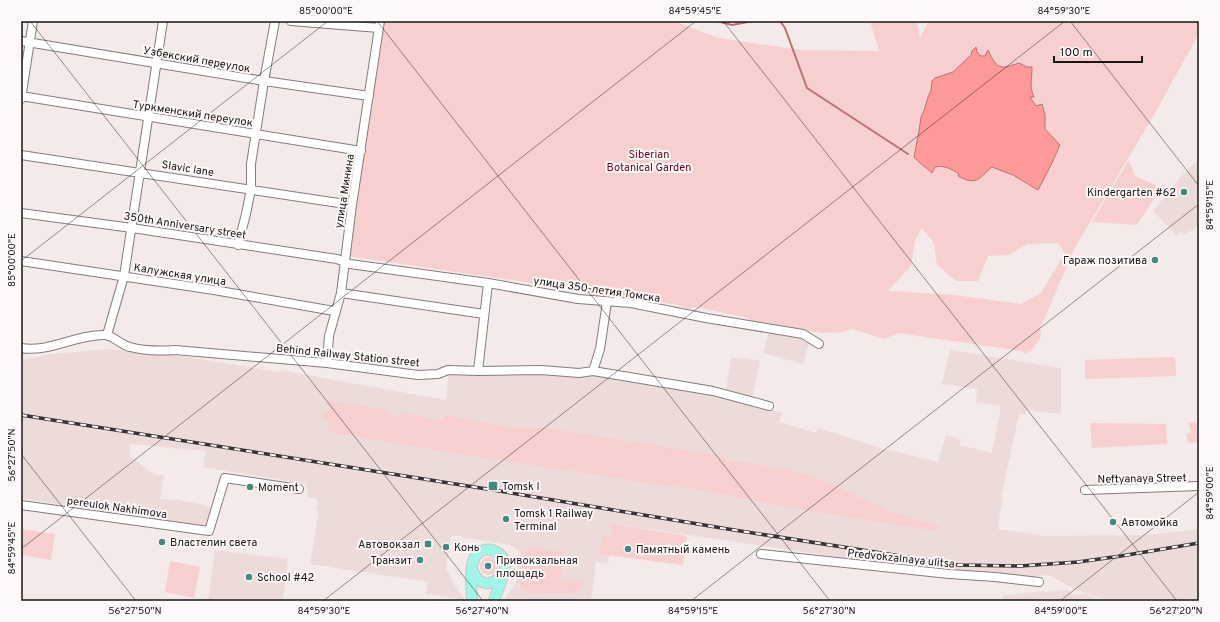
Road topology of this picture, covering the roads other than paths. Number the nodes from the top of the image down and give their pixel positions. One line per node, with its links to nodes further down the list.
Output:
1 (33, 21): 7 (street)
2 (163, 21): 8 (street)
3 (275, 21): 9 (street)
4 (291, 21): 5 (street)
5 (380, 24): 10 (street, улица Минина)
6 (21, 41): 7 (street, Узбекский переулок)
7 (30, 42): 8 (street, Узбекский переулок); 11 (street)
8 (158, 63): 9 (street, Узбекский переулок); 12 (street)
9 (264, 81): 10 (street, Узбекский переулок); 13 (street)
10 (369, 96): 14 (street, улица Минина)
11 (21, 97): 12 (street, Туркменский переулок)
12 (148, 117): 13 (street, Туркменский переулок); 16 (street)
13 (256, 134): 14 (street, Туркменский переулок); 17 (street)
14 (361, 151): 18 (street, улица Минина)
15 (21, 155): 16 (street, Slavic lane)
16 (140, 172): 17 (street, Slavic lane); 20 (street)
17 (250, 189): 18 (street, Slavic lane); 21 (street)
18 (352, 205): 23 (street, улица Минина)
19 (21, 213): 20 (street, 350th Anniversary street)
20 (132, 228): 21 (street, 350th Anniversary street); 24 (street)
21 (238, 245): 23 (street, 350th Anniversary street)
22 (21, 261): 24 (street, Калужская улица)
23 (345, 262): 25 (street, улица 350-летия Томска); 26 (street, улица Минина)
24 (124, 276): 28 (street, Калужская улица); 30 (street)
25 (488, 283): 27 (street, улица 350-летия Томска); 29 (street)
26 (341, 293): 28 (street, улица Минина); 29 (street)
27 (606, 302): 31 (street, улица 350-летия Томска); 35 (street)
28 (334, 311): 33 (street, улица Минина)
29 (484, 314): 34 (street)
30 (107, 335): 32 (street); 33 (street, Behind Railway Station street)
31 (819, 344)
32 (21, 348)
33 (326, 363): 34 (street, Behind Railway Station street)
34 (478, 371): 35 (street, Behind Railway Station street)
35 (593, 371): 36 (street, Behind Railway Station street)
36 (769, 406)
37 (1199, 486): 39 (street, Neftyanaya Street)
38 (299, 489): 40 (street, pereulok Nakhimova)
39 (1085, 490)
40 (21, 505)
41 (761, 554): 44 (street, Predvokzalnaya ulitsa)
42 (472, 570): 43 (main road); 43 (main road); 45 (main road)
43 (504, 573): 46 (main road)
44 (1040, 582)
45 (472, 601)
46 (494, 601)

